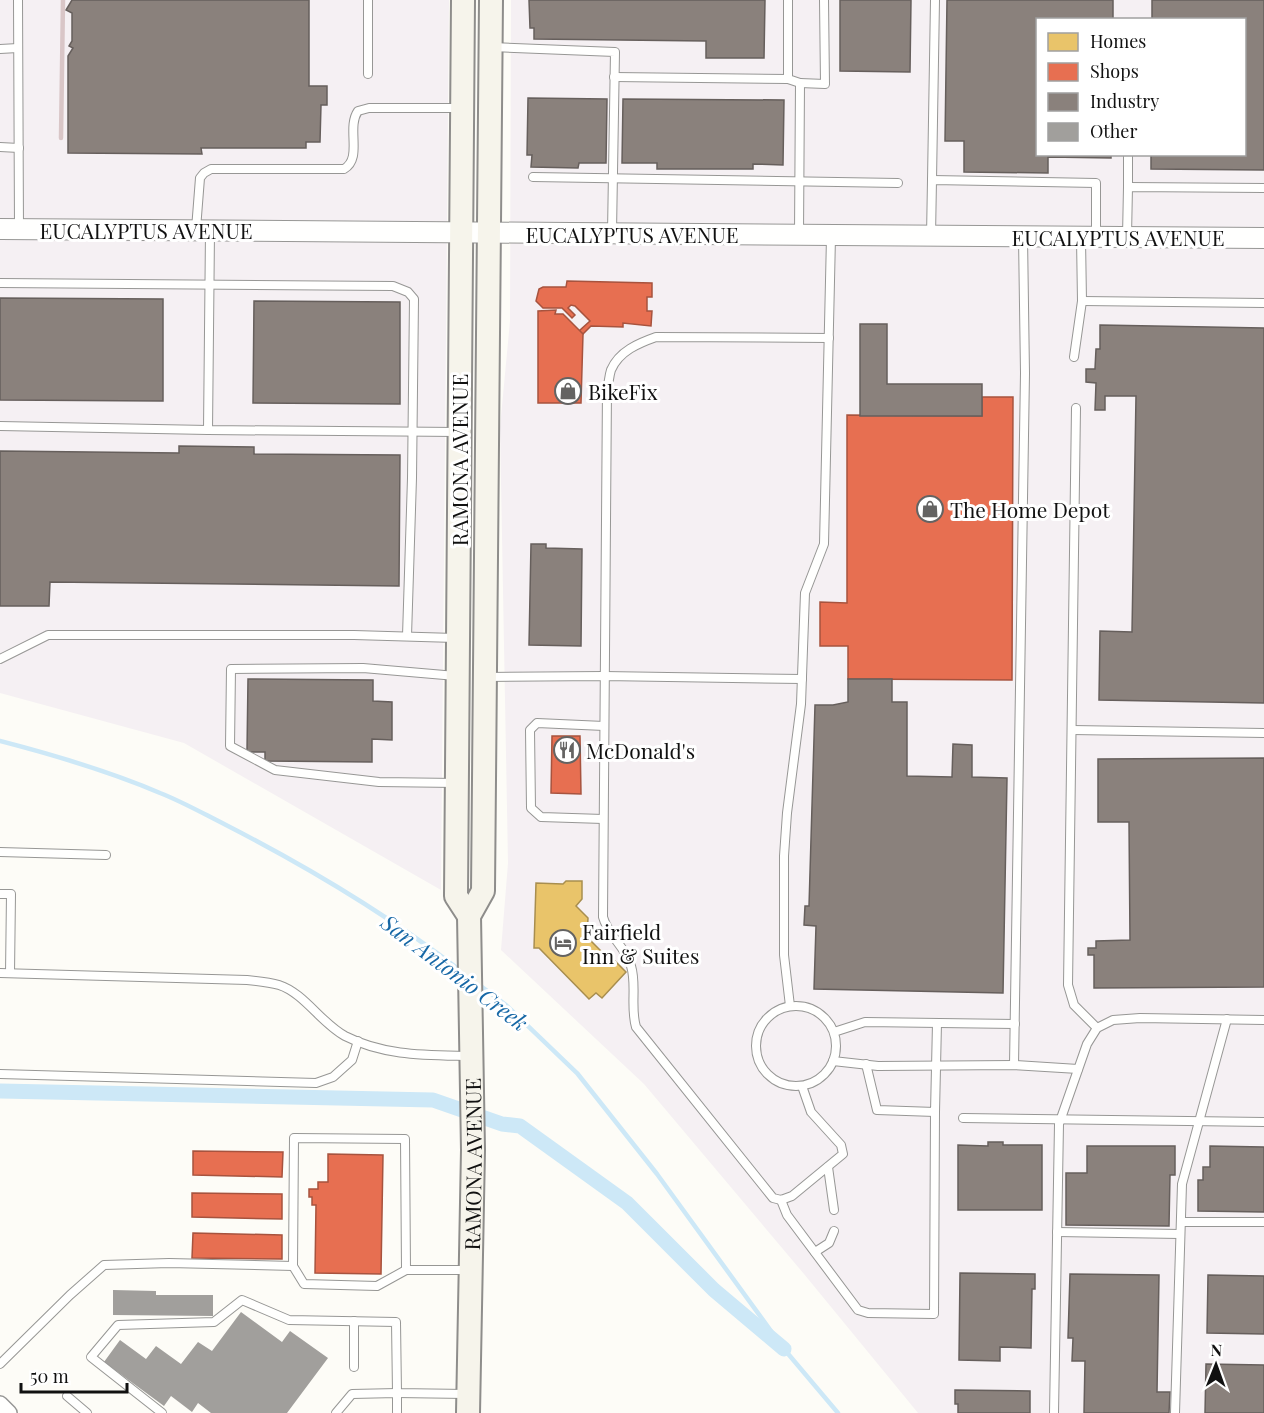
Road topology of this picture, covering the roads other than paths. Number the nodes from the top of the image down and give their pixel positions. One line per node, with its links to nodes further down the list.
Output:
1 (18, 0): 9 (lane)
2 (368, 0): 11 (lane)
3 (463, 0): 15 (main road, RAMONA AVENUE)
4 (490, 0): 8 (main road, RAMONA AVENUE)
5 (788, 0): 13 (lane)
6 (824, 0): 14 (lane)
7 (935, 0): 22 (lane)
8 (490, 47): 12 (lane); 29 (main road, RAMONA AVENUE)
9 (18, 48): 10 (lane); 17 (lane)
10 (0, 49)
11 (368, 74)
12 (614, 77): 13 (lane); 20 (lane)
13 (788, 79): 14 (lane)
14 (800, 83): 21 (lane)
15 (462, 108): 27 (lane); 28 (main road, RAMONA AVENUE)
16 (0, 147): 17 (lane)
17 (19, 148): 26 (lane)
18 (1128, 156): 24 (lane)
19 (533, 177): 20 (lane)
20 (613, 178): 21 (lane); 30 (lane)
21 (800, 180): 23 (lane); 31 (lane)
22 (932, 180): 33 (lane); 35 (lane)
23 (898, 183)
24 (1128, 187): 25 (lane); 36 (lane)
25 (1264, 188)
26 (9, 229): 27 (street, EUCALYPTUS AVENUE)
27 (203, 230): 28 (street, EUCALYPTUS AVENUE); 39 (lane)
28 (461, 232): 29 (street, EUCALYPTUS AVENUE); 48 (main road, RAMONA AVENUE)
29 (488, 233): 30 (street, EUCALYPTUS AVENUE); 54 (main road, RAMONA AVENUE)
30 (612, 234): 31 (street, EUCALYPTUS AVENUE)
31 (799, 235): 32 (street, EUCALYPTUS AVENUE)
32 (831, 235): 33 (street, EUCALYPTUS AVENUE); 42 (lane)
33 (931, 236): 34 (street, EUCALYPTUS AVENUE)
34 (1023, 237): 35 (street, EUCALYPTUS AVENUE); 71 (lane)
35 (1089, 237): 36 (street, EUCALYPTUS AVENUE); 40 (lane)
36 (1127, 237): 37 (street, EUCALYPTUS AVENUE)
37 (1264, 238)
38 (0, 283): 39 (lane)
39 (209, 285): 46 (lane); 47 (lane)
40 (1082, 301): 41 (lane); 43 (lane)
41 (1264, 303)
42 (829, 338): 53 (lane); 55 (lane)
43 (1074, 357)
44 (1076, 408): 57 (lane)
45 (0, 426): 46 (lane)
46 (208, 430): 47 (lane)
47 (413, 431): 48 (lane); 49 (lane)
48 (458, 432): 50 (main road, RAMONA AVENUE)
49 (407, 636): 50 (lane); 51 (lane)
50 (457, 638): 52 (main road, RAMONA AVENUE)
51 (0, 658)
52 (457, 676): 54 (main road); 59 (main road, RAMONA AVENUE); 59 (lane)
53 (604, 676): 54 (lane); 55 (lane); 56 (lane)
54 (484, 677): 64 (main road, RAMONA AVENUE)
55 (802, 679): 67 (lane)
56 (604, 726): 60 (lane); 60 (lane)
57 (1072, 730): 58 (lane); 72 (lane)
58 (1264, 733)
59 (457, 783): 64 (main road, RAMONA AVENUE)
60 (603, 819): 89 (lane)
61 (0, 852): 62 (lane)
62 (106, 855)
63 (0, 894): 66 (lane)
64 (470, 916): 75 (main road, RAMONA AVENUE)
65 (0, 973): 66 (lane)
66 (10, 973): 74 (lane)
67 (790, 1006): 73 (lane); 82 (lane)
68 (1227, 1019): 69 (lane); 72 (lane); 87 (lane)
69 (1264, 1020)
70 (937, 1023): 71 (lane); 73 (lane); 78 (lane)
71 (1016, 1024): 79 (lane)
72 (1097, 1028): 80 (lane)
73 (834, 1032): 76 (lane)
74 (358, 1041): 75 (lane); 81 (lane)
75 (472, 1048): 99 (main road, RAMONA AVENUE)
76 (833, 1061): 77 (lane); 82 (lane)
77 (866, 1064): 78 (lane); 83 (lane)
78 (935, 1065): 79 (lane); 83 (lane)
79 (1014, 1065): 80 (lane)
80 (1078, 1069): 85 (lane)
81 (0, 1074)
82 (802, 1086): 88 (lane)
83 (935, 1112): 96 (lane)
84 (963, 1118): 85 (lane)
85 (1060, 1121): 87 (lane); 94 (lane)
86 (1264, 1122): 87 (lane)
87 (1198, 1123): 91 (lane)
88 (828, 1167): 89 (lane); 90 (lane)
89 (781, 1200): 96 (lane)
90 (834, 1210)
91 (1181, 1222): 92 (lane); 95 (lane)
92 (1264, 1222)
93 (834, 1231): 96 (lane)
94 (1057, 1232): 95 (lane); 112 (lane)
95 (1180, 1234): 113 (lane)
96 (814, 1252)
97 (293, 1266): 98 (lane); 98 (lane); 101 (lane)
98 (406, 1270): 99 (lane)
99 (471, 1270): 105 (main road, RAMONA AVENUE)
100 (354, 1321): 102 (lane); 103 (lane); 109 (lane)
101 (0, 1364)
102 (354, 1367)
103 (397, 1393): 105 (lane); 110 (lane); 111 (lane)
104 (67, 1396): 108 (lane)
105 (468, 1403)
106 (0, 1404): 107 (street)
107 (9, 1413)
108 (87, 1413)
109 (162, 1413)
110 (336, 1413)
111 (397, 1413)
112 (1054, 1413)
113 (1175, 1413)

